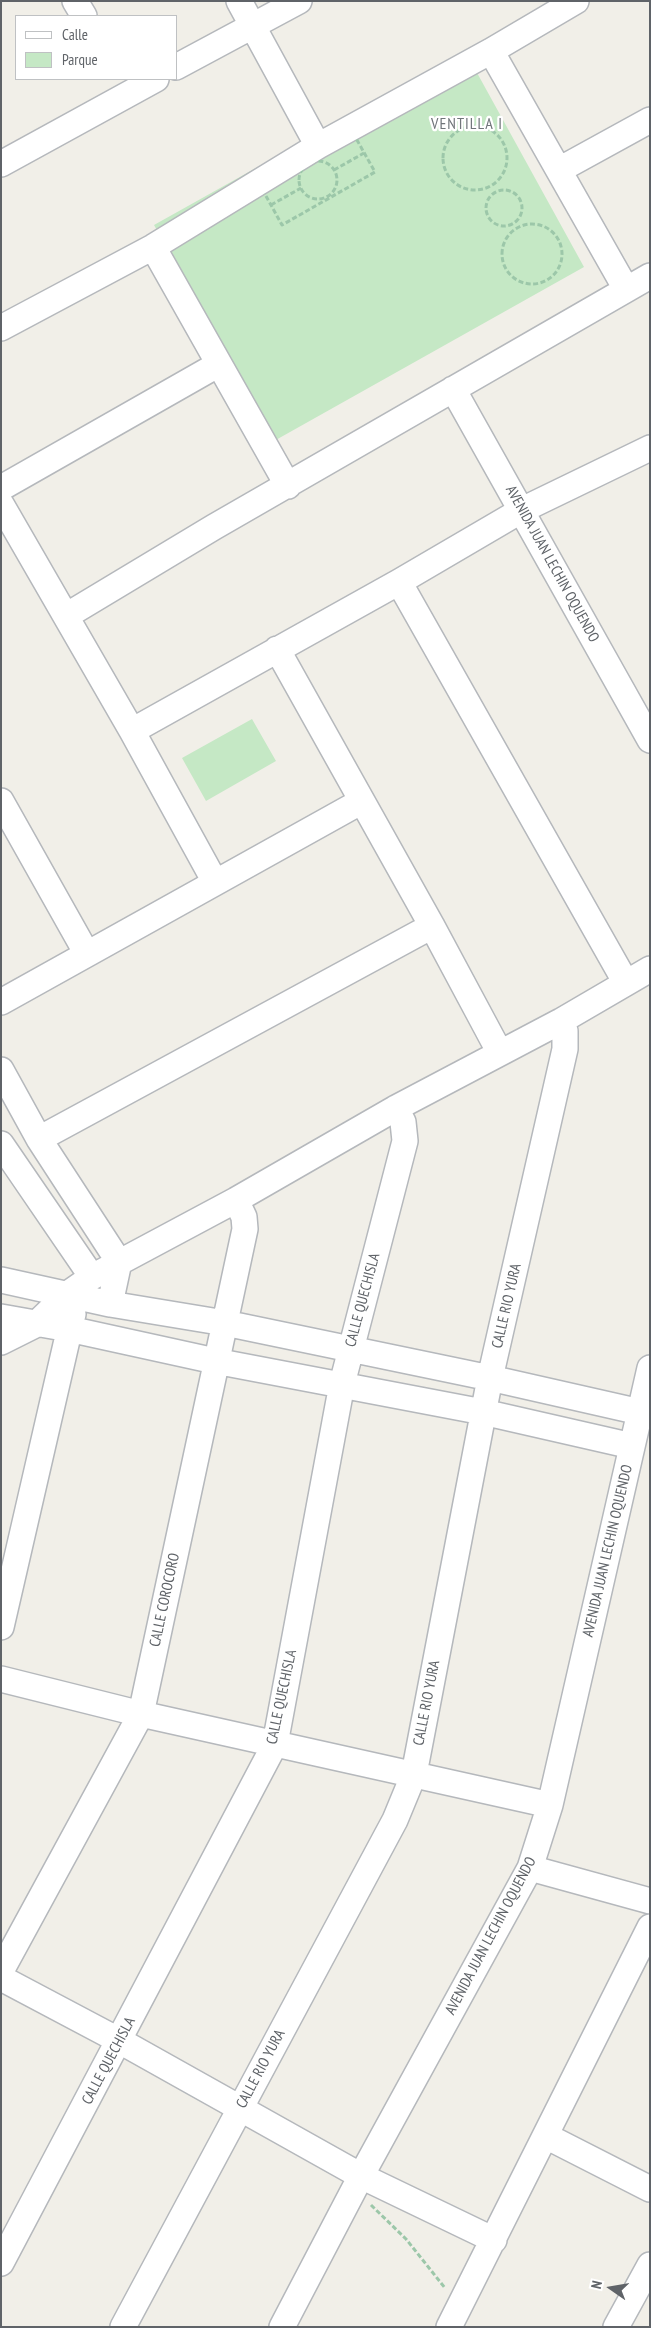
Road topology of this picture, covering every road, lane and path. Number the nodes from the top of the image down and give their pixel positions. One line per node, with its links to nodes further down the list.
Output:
1 (76, 1): 5 (street)
2 (239, 1): 6 (street)
3 (299, 1): 6 (street)
4 (576, 1): 7 (street)
5 (83, 15)
6 (252, 26): 8 (street); 12 (street)
7 (491, 52): 12 (street); 16 (street)
8 (178, 66)
9 (152, 80): 10 (street)
10 (122, 87): 14 (street)
11 (650, 120): 16 (street)
12 (318, 146): 24 (street)
13 (364, 153): 15 (path); 20 (path); 21 (path)
14 (1, 164)
15 (334, 170): 18 (path); 20 (path)
16 (559, 170): 26 (street)
17 (490, 187): 17 (path); 19 (path)
18 (301, 188): 20 (path); 21 (path)
19 (493, 193): 22 (path); 22 (path)
20 (328, 197): 21 (path)
21 (271, 205)
22 (512, 224): 23 (path)
23 (514, 229): 23 (path)
24 (153, 247): 27 (street); 28 (street)
25 (650, 276): 26 (street)
26 (626, 289): 29 (street)
27 (1, 328)
28 (219, 364): 31 (street); 32 (street)
29 (453, 389): 31 (street); 34 (street, AVENIDA JUAN LECHIN OQUENDO)
30 (650, 448): 34 (street)
31 (288, 486): 36 (street)
32 (1, 488)
33 (1, 504): 36 (street)
34 (522, 510): 35 (street); 39 (street, AVENIDA JUAN LECHIN OQUENDO)
35 (399, 582): 37 (street); 46 (street)
36 (66, 616): 38 (street)
37 (277, 649): 38 (street); 41 (street)
38 (132, 731): 42 (street)
39 (650, 740)
40 (1, 800): 44 (street)
41 (362, 800): 42 (street); 43 (street)
42 (215, 882): 44 (street)
43 (432, 926): 49 (street); 52 (street)
44 (88, 954): 47 (street)
45 (650, 969): 46 (street)
46 (626, 983): 48 (street)
47 (1, 1002)
48 (561, 1021): 49 (street); 67 (street, CALLE RIO YURA)
49 (500, 1053): 51 (street)
50 (1, 1070): 52 (street)
51 (396, 1108): 54 (street); 64 (street, CALLE QUECHISLA)
52 (39, 1139): 55 (street)
53 (1, 1144): 57 (street)
54 (236, 1200): 55 (street); 60 (street, CALLE COROCORO)
55 (119, 1262): 57 (street); 58 (street)
56 (1, 1280): 57 (street)
57 (79, 1290): 58 (street); 61 (street); 62 (street)
58 (110, 1304): 60 (street)
59 (1, 1317): 61 (street)
60 (225, 1323): 64 (street); 65 (street, CALLE COROCORO)
61 (35, 1324): 62 (street); 63 (street)
62 (69, 1329): 65 (street); 72 (street)
63 (1, 1342)
64 (350, 1349): 67 (street); 68 (street, CALLE QUECHISLA)
65 (215, 1361): 68 (street); 74 (street, CALLE COROCORO)
66 (650, 1368): 70 (street, AVENIDA JUAN LECHIN OQUENDO)
67 (490, 1378): 69 (street, CALLE RIO YURA); 70 (street)
68 (342, 1384): 69 (street); 75 (street, CALLE QUECHISLA)
69 (484, 1412): 71 (street); 76 (street, CALLE RIO YURA)
70 (640, 1412): 71 (street, AVENIDA JUAN LECHIN OQUENDO)
71 (632, 1446): 77 (street, AVENIDA JUAN LECHIN OQUENDO)
72 (1, 1627)
73 (1, 1679): 74 (street)
74 (141, 1714): 75 (street); 81 (street, CALLE COROCORO)
75 (275, 1744): 76 (street); 83 (street, CALLE QUECHISLA)
76 (414, 1774): 77 (street); 84 (street, CALLE RIO YURA)
77 (550, 1805): 78 (street, AVENIDA JUAN LECHIN OQUENDO)
78 (530, 1868): 79 (street); 86 (street, AVENIDA JUAN LECHIN OQUENDO)
79 (650, 1901)
80 (650, 1927): 85 (street)
81 (1, 1971)
82 (1, 1978): 83 (street)
83 (120, 2041): 84 (street); 89 (street, CALLE QUECHISLA)
84 (239, 2109): 86 (street); 92 (street, CALLE RIO YURA)
85 (546, 2136): 87 (street); 88 (street)
86 (361, 2176): 88 (street); 91 (path); 93 (street, AVENIDA JUAN LECHIN OQUENDO)
87 (650, 2189)
88 (494, 2240): 91 (street)
89 (1, 2263)
90 (650, 2265): 94 (street)
91 (454, 2318)
92 (123, 2327)
93 (282, 2327)
94 (616, 2327)

